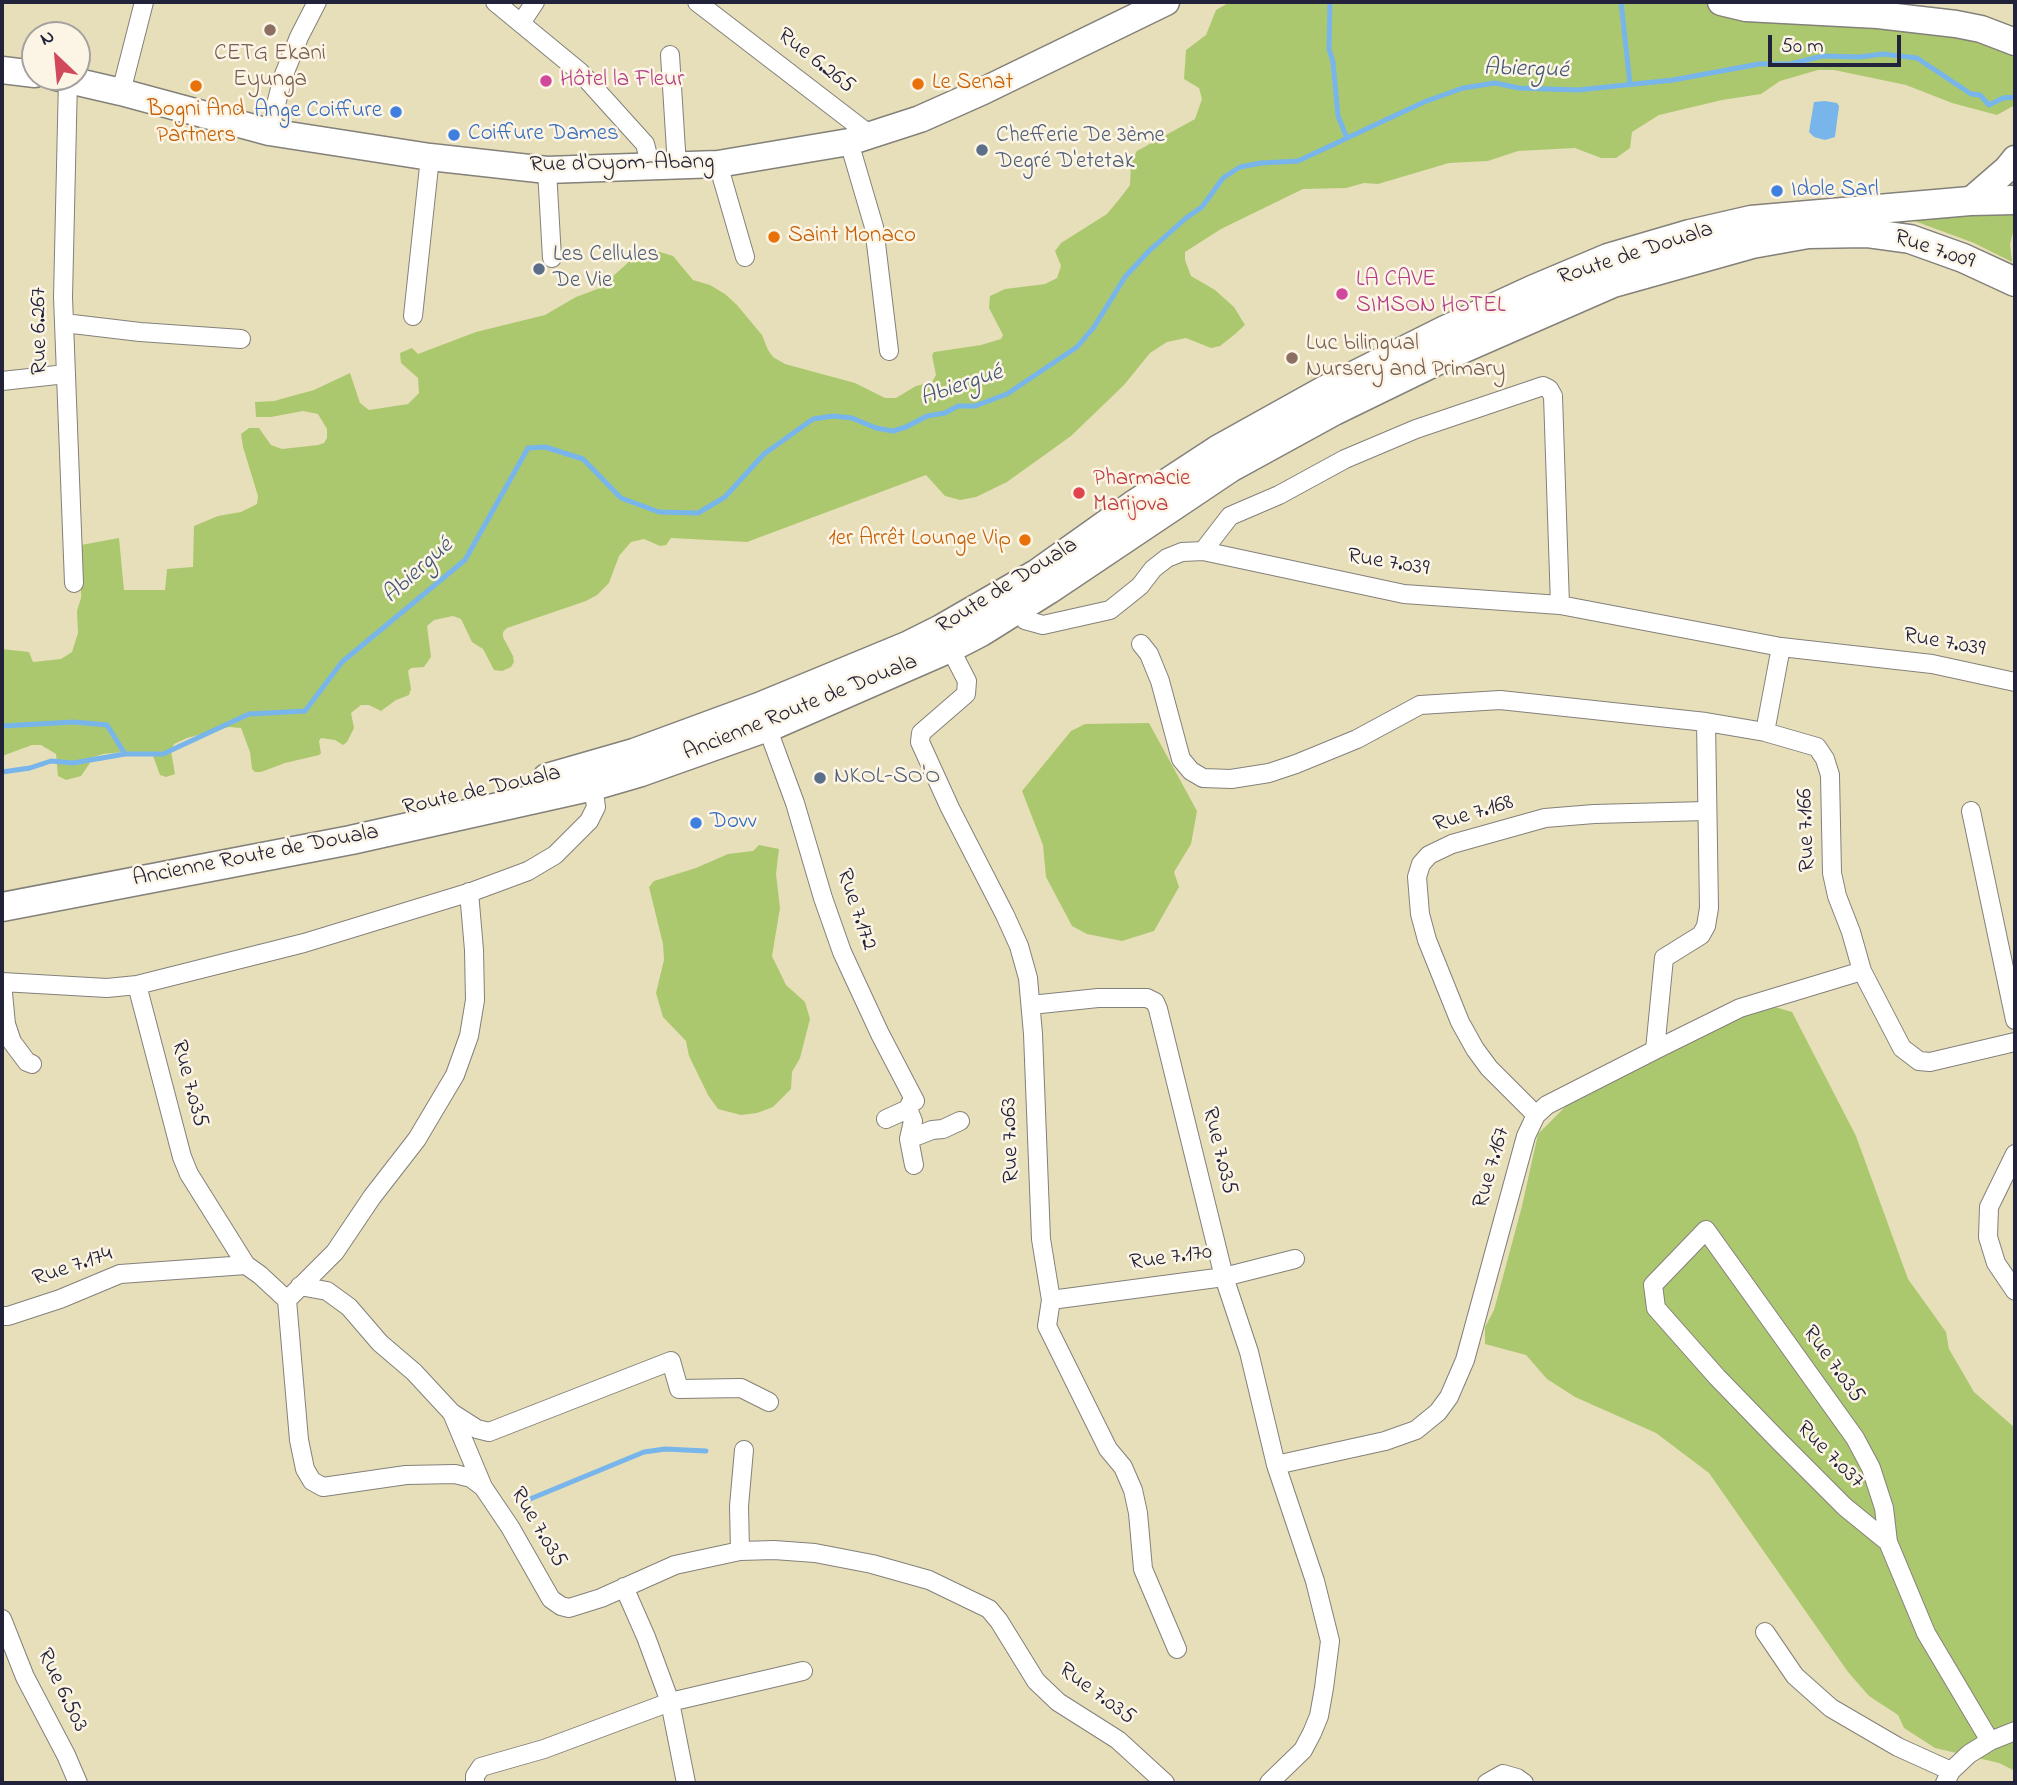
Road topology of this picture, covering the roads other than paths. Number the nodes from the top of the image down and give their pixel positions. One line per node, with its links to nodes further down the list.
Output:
1 (144, 2): 15 (street)
2 (317, 2): 16 (street)
3 (495, 2): 8 (street)
4 (535, 2): 8 (street)
5 (697, 2): 17 (street, Rue 6.265)
6 (1166, 2): 17 (main road, Rue d'Oyom-Abang)
7 (1721, 2): 9 (main road)
8 (521, 23): 22 (street)
9 (2015, 42)
10 (670, 55): 21 (street)
11 (2, 70): 12 (main road)
12 (21, 72)
13 (91, 85): 15 (main road, Rue d'Oyom-Abang)
14 (62, 91): 31 (street, Rue 6.267)
15 (121, 92): 16 (main road, Rue d'Oyom-Abang)
16 (269, 132): 18 (main road, Rue d'Oyom-Abang)
17 (859, 139): 20 (main road, Rue d'Oyom-Abang); 33 (street)
18 (430, 157): 23 (main road, Rue d'Oyom-Abang); 30 (street)
19 (2015, 159): 25 (main road)
20 (718, 164): 21 (main road, Rue d'Oyom-Abang); 27 (street)
21 (677, 166): 22 (main road, Rue d'Oyom-Abang)
22 (651, 167): 23 (main road, Rue d'Oyom-Abang)
23 (547, 170): 28 (street)
24 (2015, 200): 25 (main road, Route de Douala)
25 (1970, 201): 47 (main road, Route de Douala)
26 (1808, 234): 29 (main road, Rue 7.009); 39 (main road, Ancienne Route de Douala)
27 (746, 257)
28 (552, 258)
29 (2015, 282)
30 (413, 316)
31 (64, 323): 32 (street); 34 (street, Rue 6.267)
32 (241, 338)
33 (889, 351)
34 (66, 374): 35 (street); 37 (street, Rue 6.267)
35 (2, 381)
36 (1203, 551): 38 (street, Rue 7.039); 38 (street); 39 (street, Rue 7.039)
37 (74, 583)
38 (1560, 605): 41 (street, Rue 7.039)
39 (1019, 608): 42 (main road, Ancienne Route de Douala)
40 (1141, 644): 44 (street, Rue 7.166)
41 (1781, 647): 43 (street, Rue 7.039); 46 (street)
42 (950, 648): 45 (main road, Ancienne Route de Douala); 57 (street, Rue 7.063)
43 (2015, 682)
44 (1706, 722): 46 (street, Rue 7.166); 49 (street)
45 (767, 727): 47 (main road, Ancienne Route de Douala); 62 (street, Rue 7.172)
46 (1765, 732): 54 (street, Rue 7.166)
47 (637, 762): 48 (main road, Ancienne Route de Douala); 51 (main road, Route de Douala)
48 (593, 786): 52 (street); 53 (main road, Ancienne Route de Douala)
49 (1706, 811): 60 (street); 63 (street, Rue 7.168)
50 (1971, 811): 58 (street)
51 (2, 890)
52 (469, 892): 56 (street); 72 (street)
53 (2, 907)
54 (1862, 971): 59 (street, Rue 7.166); 60 (street, Rue 7.167)
55 (2, 983): 56 (street); 61 (street)
56 (137, 985): 71 (street, Rue 7.035)
57 (1031, 1005): 73 (street, Rue 7.035); 78 (street, Rue 7.063)
58 (2015, 1020)
59 (2015, 1042)
60 (1655, 1050): 63 (street, Rue 7.167)
61 (32, 1065)
62 (912, 1105): 64 (street); 66 (street)
63 (1536, 1115): 83 (street, Rue 7.167)
64 (886, 1119)
65 (960, 1121): 66 (street)
66 (909, 1139): 68 (street)
67 (2015, 1154): 76 (street)
68 (914, 1165)
69 (1706, 1230): 85 (street, Rue 7.035); 85 (street, Rue 7.037)
70 (1295, 1259): 73 (street, Rue 7.170)
71 (246, 1265): 77 (street, Rue 7.035); 79 (street, Rue 7.174)
72 (315, 1272): 74 (street); 75 (street)
73 (1224, 1277): 78 (street, Rue 7.170); 83 (street, Rue 7.035)
74 (300, 1286): 75 (street); 77 (street)
75 (327, 1291): 81 (street)
76 (2015, 1291)
77 (287, 1300): 84 (street, Rue 7.035)
78 (1051, 1300): 90 (street, Rue 7.063)
79 (2, 1316)
80 (769, 1402): 81 (street)
81 (452, 1413): 84 (street)
82 (744, 1450): 86 (street)
83 (1276, 1465): 100 (street, Rue 7.035)
84 (483, 1487): 87 (street, Rue 7.035)
85 (1888, 1542): 94 (street, Rue 7.037)
86 (740, 1551): 87 (street, Rue 7.035); 99 (street, Rue 7.035)
87 (624, 1587): 92 (street)
88 (2, 1619): 96 (street, Rue 6.503)
89 (1765, 1632): 95 (street)
90 (1177, 1649)
91 (803, 1671): 92 (street)
92 (670, 1702): 97 (street); 98 (street)
93 (2015, 1731): 94 (street)
94 (1990, 1741): 95 (street)
95 (1948, 1777)
96 (78, 1783)
97 (475, 1783)
98 (686, 1783)
99 (1165, 1783)
100 (1269, 1783)
101 (1487, 1783): 102 (street)
102 (1524, 1783)

